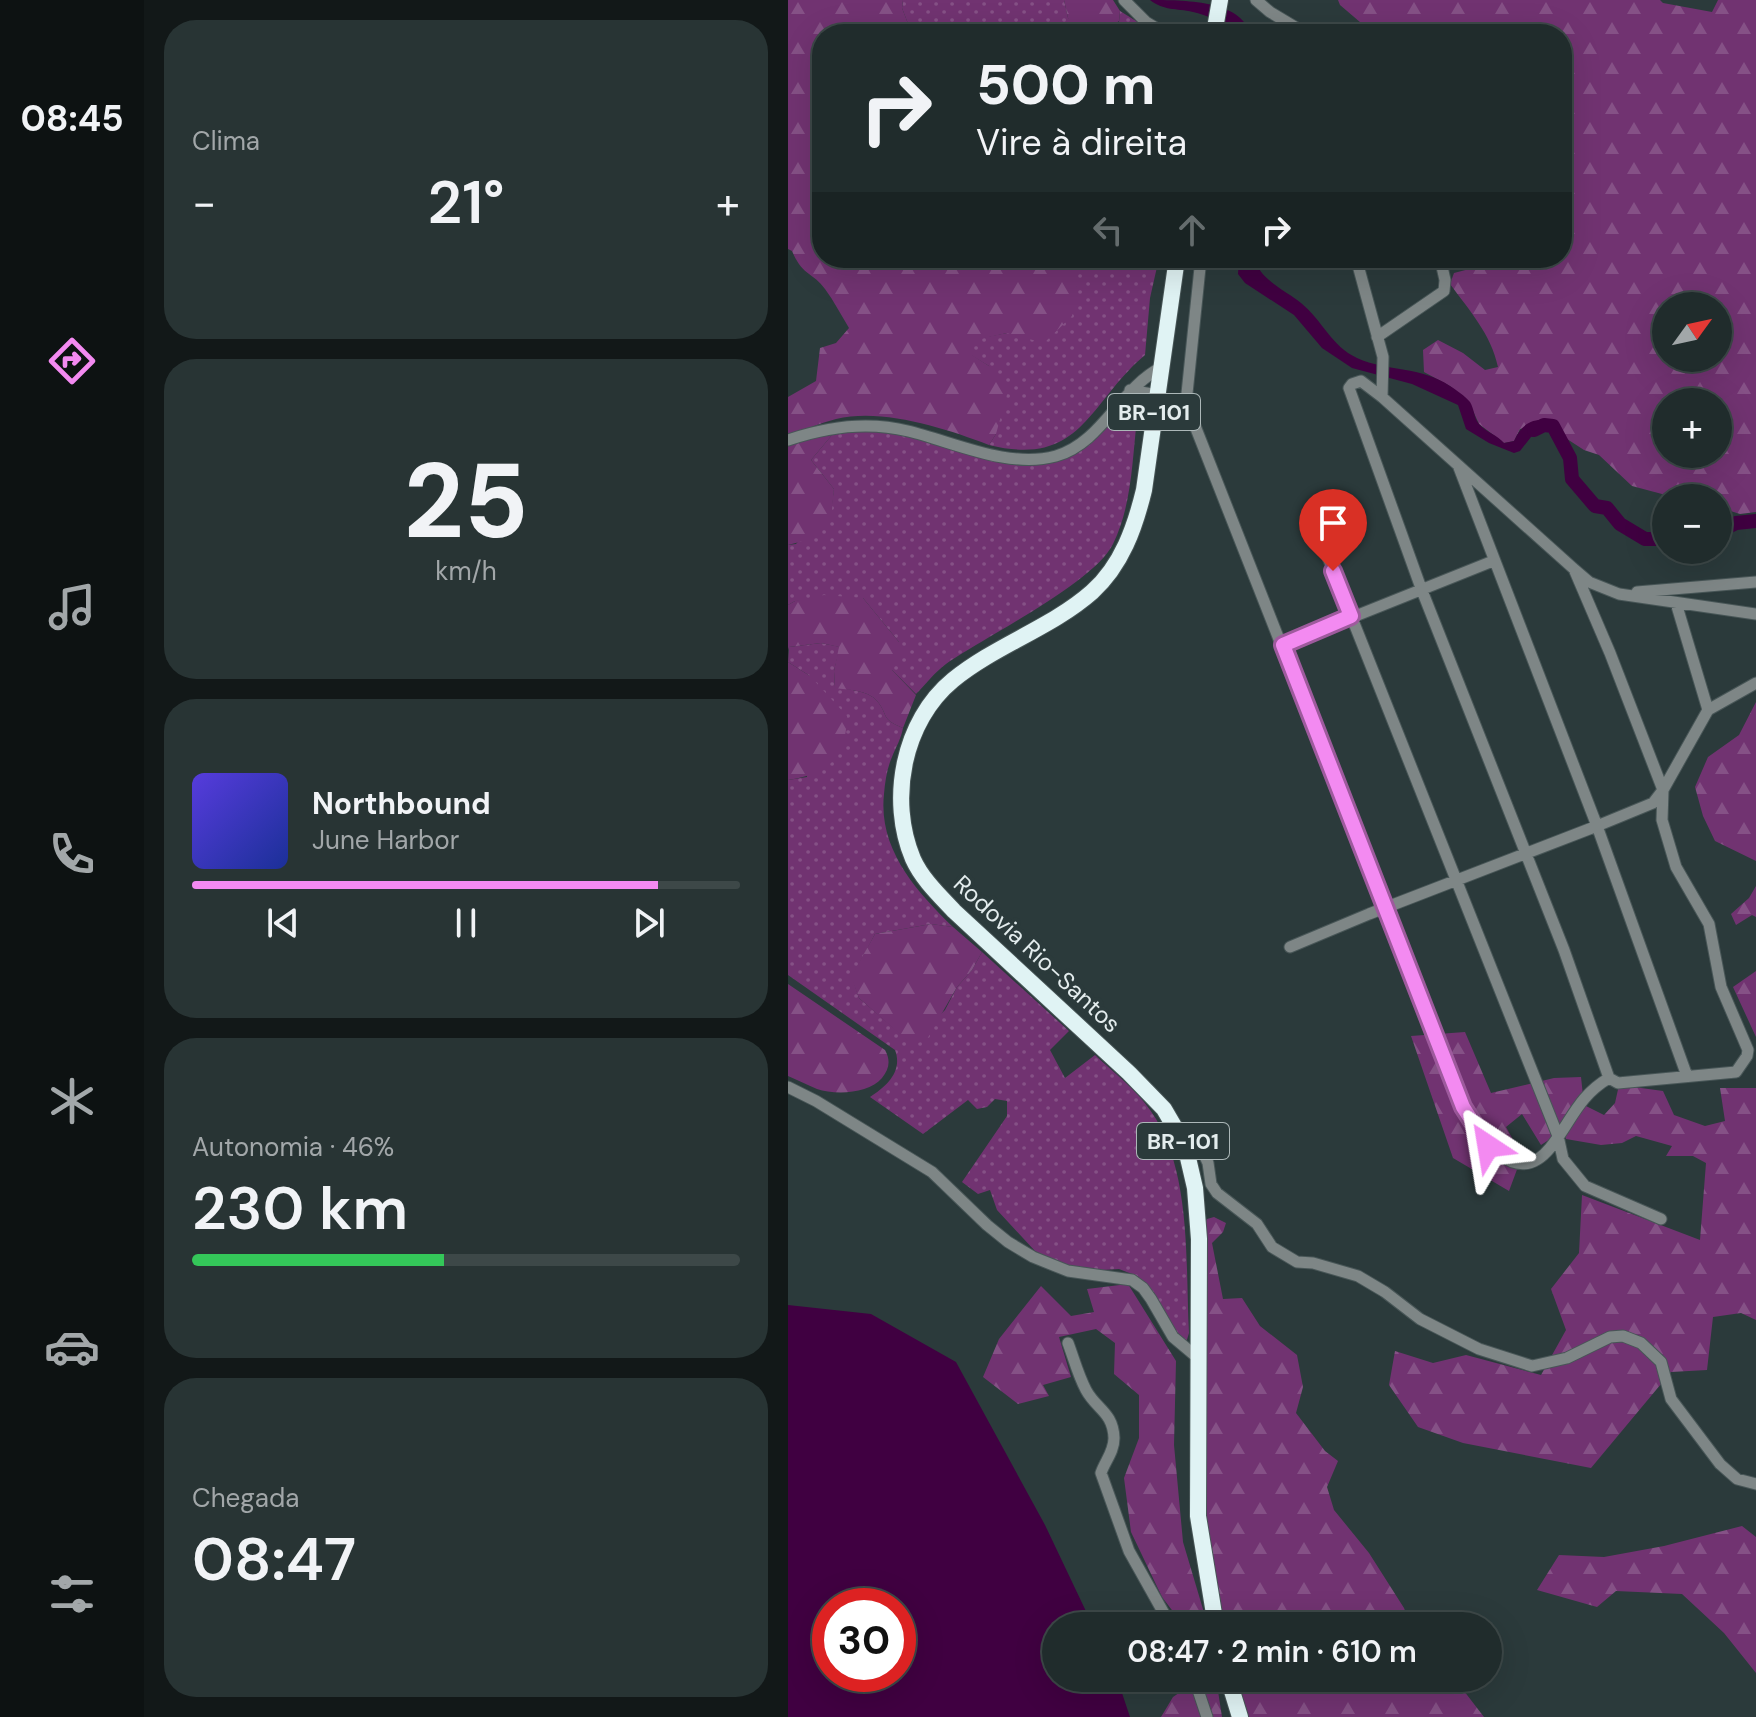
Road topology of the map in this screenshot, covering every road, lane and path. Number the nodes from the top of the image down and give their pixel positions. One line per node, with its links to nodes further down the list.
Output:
1 (1124, 0): 4 (street)
2 (1220, 0): 5 (highway)
3 (1256, 0): 6 (street)
4 (1149, 24)
5 (1216, 24)
6 (1288, 24)
7 (1176, 268): 12 (highway, Rodovia Rio-Santos / BR-101)
8 (1200, 268): 27 (street)
9 (1359, 268): 11 (street)
10 (1442, 268): 11 (street)
11 (1377, 337): 15 (street)
12 (1162, 367): 13 (street); 14 (highway, Rodovia Rio-Santos / BR-101)
13 (1130, 390): 14 (street); 16 (street)
14 (1157, 395): 40 (highway, Rodovia Rio-Santos / BR-101)
15 (1382, 397): 17 (street); 22 (street)
16 (788, 440)
17 (1458, 465): 19 (street); 20 (street)
18 (1315, 525): 26 (street)
19 (1493, 561): 22 (street); 31 (street)
20 (1574, 569): 23 (street); 30 (street)
21 (1756, 582): 23 (street)
22 (1421, 588): 26 (street); 32 (street)
23 (1619, 594): 24 (street)
24 (1676, 603): 25 (street); 29 (street)
25 (1756, 614)
26 (1351, 616): 27 (street); 33 (street)
27 (1283, 645): 34 (street)
28 (1756, 683): 29 (street)
29 (1708, 710): 30 (street)
30 (1663, 790): 31 (street); 36 (street)
31 (1597, 826): 32 (street); 36 (street)
32 (1526, 853): 33 (street); 37 (street)
33 (1457, 880): 34 (street); 39 (street)
34 (1387, 909): 35 (street); 39 (street)
35 (1290, 947)
36 (1687, 1076): 37 (street)
37 (1609, 1078): 39 (street)
38 (788, 1087): 43 (street)
39 (1558, 1136): 41 (street)
40 (1202, 1183): 43 (highway, Rodovia Rio-Santos / BR-101); 44 (street)
41 (1661, 1219)
42 (1068, 1343): 45 (street)
43 (1198, 1358): 46 (highway, Rodovia Rio-Santos / BR-101)
44 (1756, 1484)
45 (1163, 1612)
46 (1214, 1612)
47 (1199, 1692): 49 (street)
48 (1232, 1692): 50 (highway)
49 (1207, 1717)
50 (1237, 1717)

